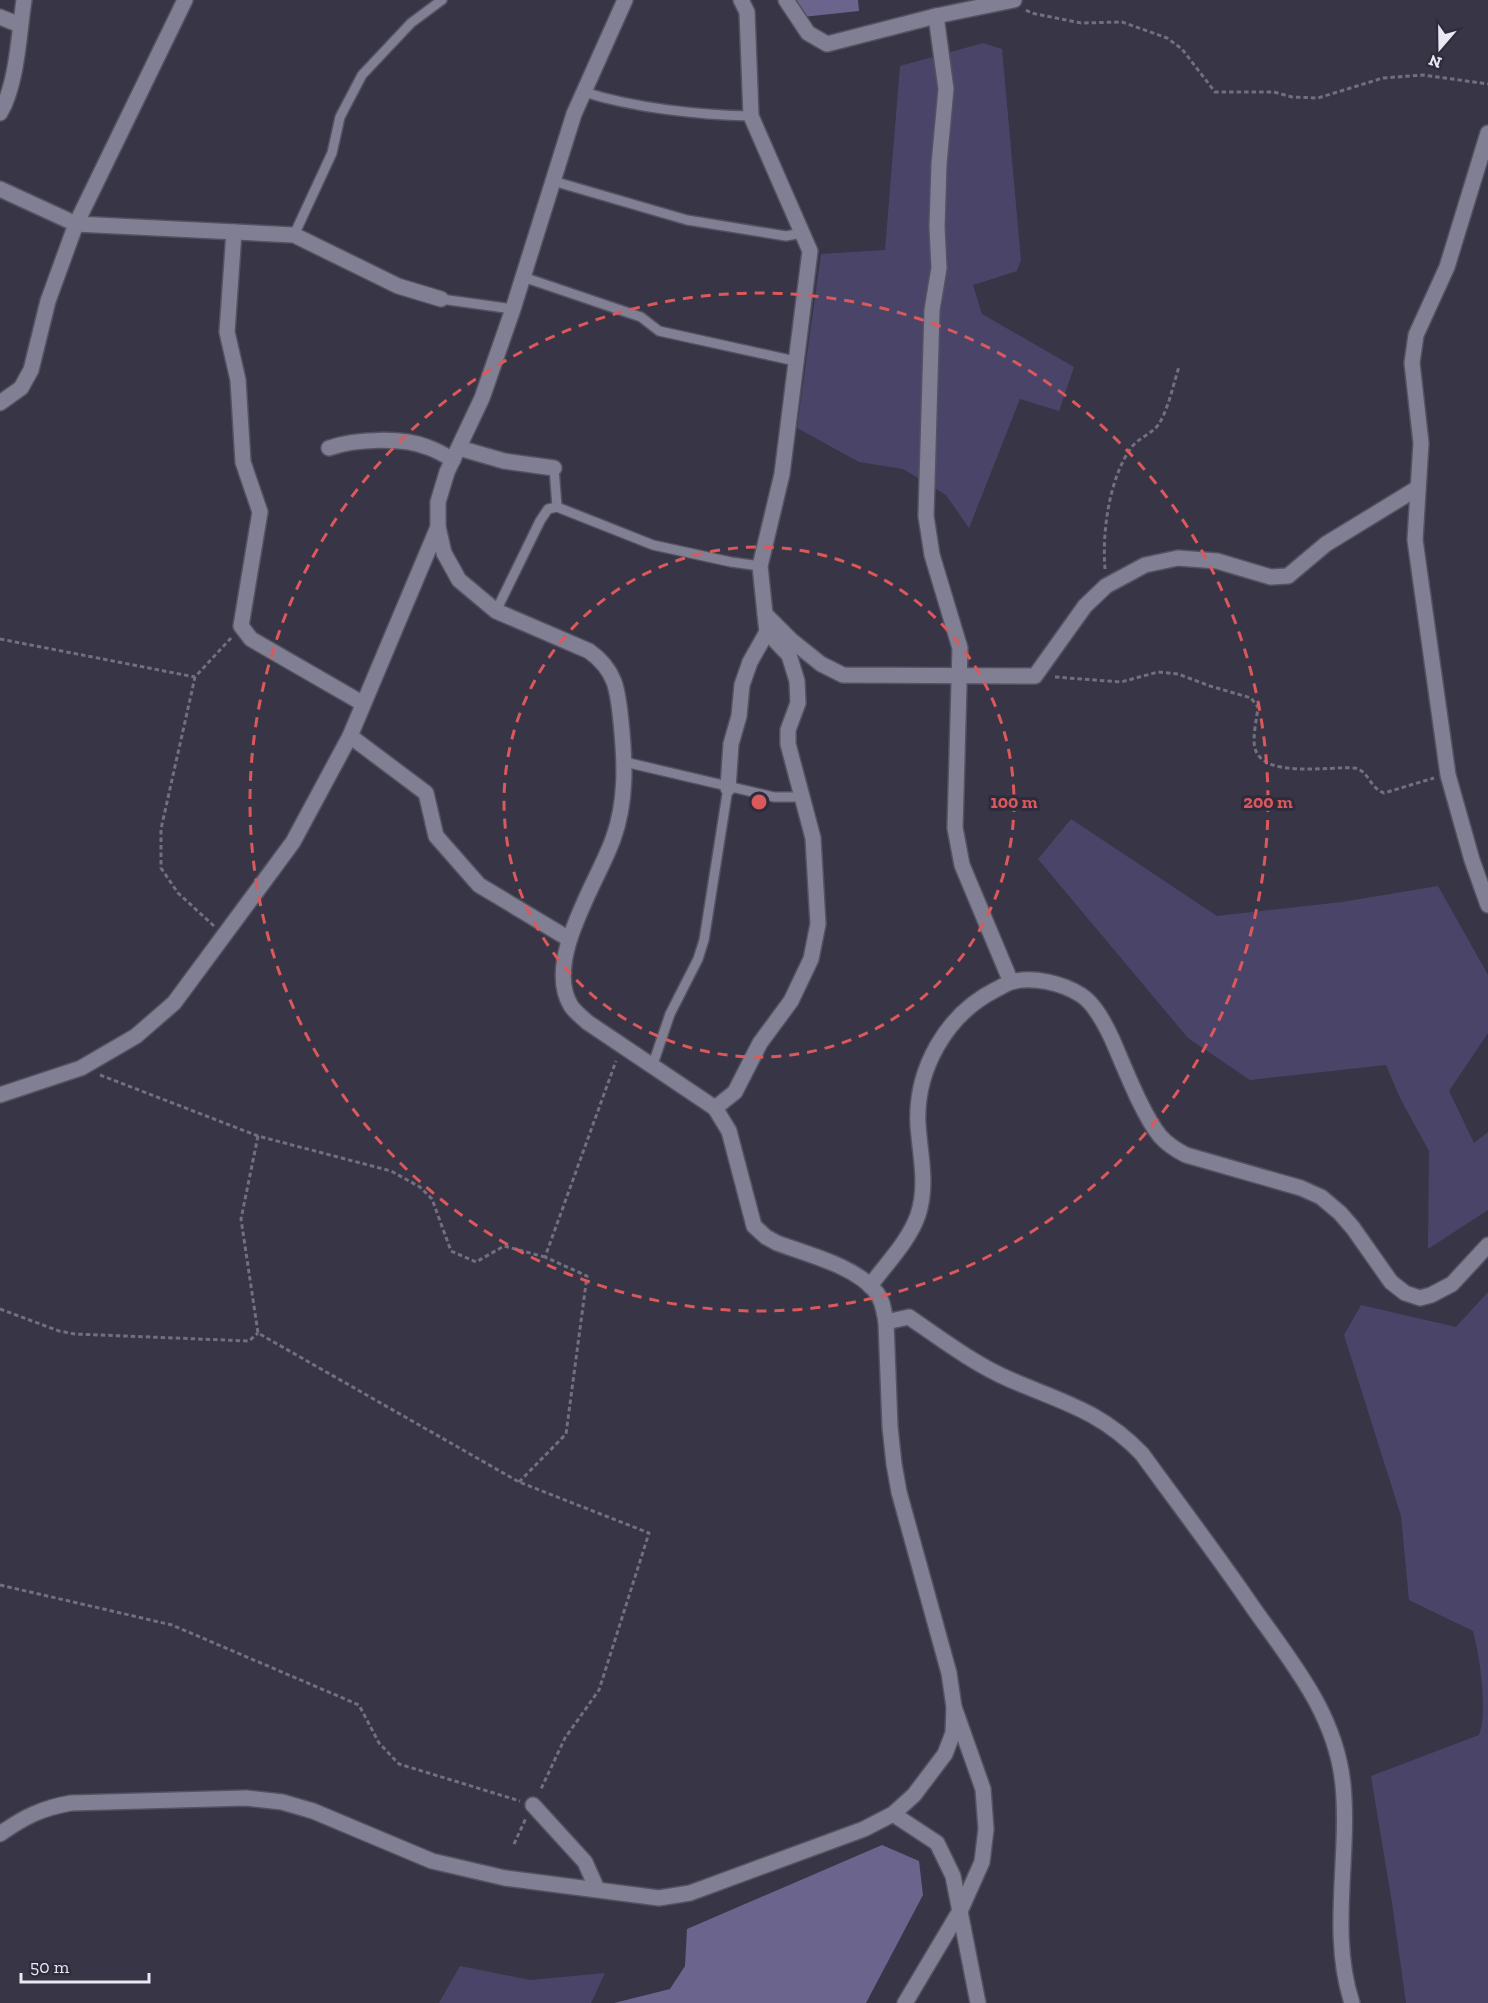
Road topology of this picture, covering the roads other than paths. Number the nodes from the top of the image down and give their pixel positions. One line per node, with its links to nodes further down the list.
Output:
1 (24, 0): 10 (street)
2 (185, 0): 17 (street)
3 (442, 0): 20 (lane)
4 (625, 0): 11 (street)
5 (741, 0): 13 (street)
6 (786, 0): 8 (street)
7 (1013, 0): 8 (street)
8 (936, 16): 36 (street)
9 (0, 17): 10 (street)
10 (20, 25): 12 (street)
11 (584, 92): 13 (lane); 15 (street)
12 (0, 113)
13 (751, 116): 19 (street)
14 (1488, 133): 29 (street)
15 (553, 181): 19 (lane); 21 (street)
16 (0, 189): 17 (street)
17 (76, 224): 18 (street); 25 (street)
18 (234, 232): 20 (street); 37 (street)
19 (802, 233): 24 (street)
20 (294, 236): 22 (street)
21 (523, 277): 23 (street); 24 (lane)
22 (441, 299): 23 (lane)
23 (513, 309): 27 (street)
24 (795, 361): 32 (street)
25 (0, 403)
26 (329, 448): 27 (street)
27 (456, 454): 28 (street); 31 (street)
28 (555, 468): 30 (lane)
29 (1416, 489): 36 (street); 42 (street)
30 (557, 507): 32 (lane); 33 (lane)
31 (438, 527): 33 (street); 37 (street)
32 (760, 566): 34 (street)
33 (495, 611): 39 (street)
34 (765, 614): 35 (street); 36 (street)
35 (767, 632): 40 (street); 41 (street)
36 (960, 676): 44 (street)
37 (362, 703): 38 (street)
38 (350, 736): 43 (street); 46 (street)
39 (625, 762): 40 (lane); 43 (street)
40 (729, 788): 41 (lane); 45 (lane)
41 (802, 797): 47 (street)
42 (1488, 905)
43 (569, 939): 45 (street)
44 (1011, 982): 48 (street); 49 (street)
45 (652, 1067): 47 (street)
46 (0, 1095)
47 (715, 1108): 49 (street)
48 (1488, 1245)
49 (870, 1286): 50 (street)
50 (886, 1322): 51 (street); 59 (street)
51 (954, 1707): 53 (street); 56 (street)
52 (533, 1805): 55 (street)
53 (893, 1814): 55 (street); 56 (street)
54 (0, 1834): 55 (street)
55 (597, 1889)
56 (961, 1909): 57 (street); 58 (street)
57 (905, 2003)
58 (978, 2003)
59 (1352, 2003)

